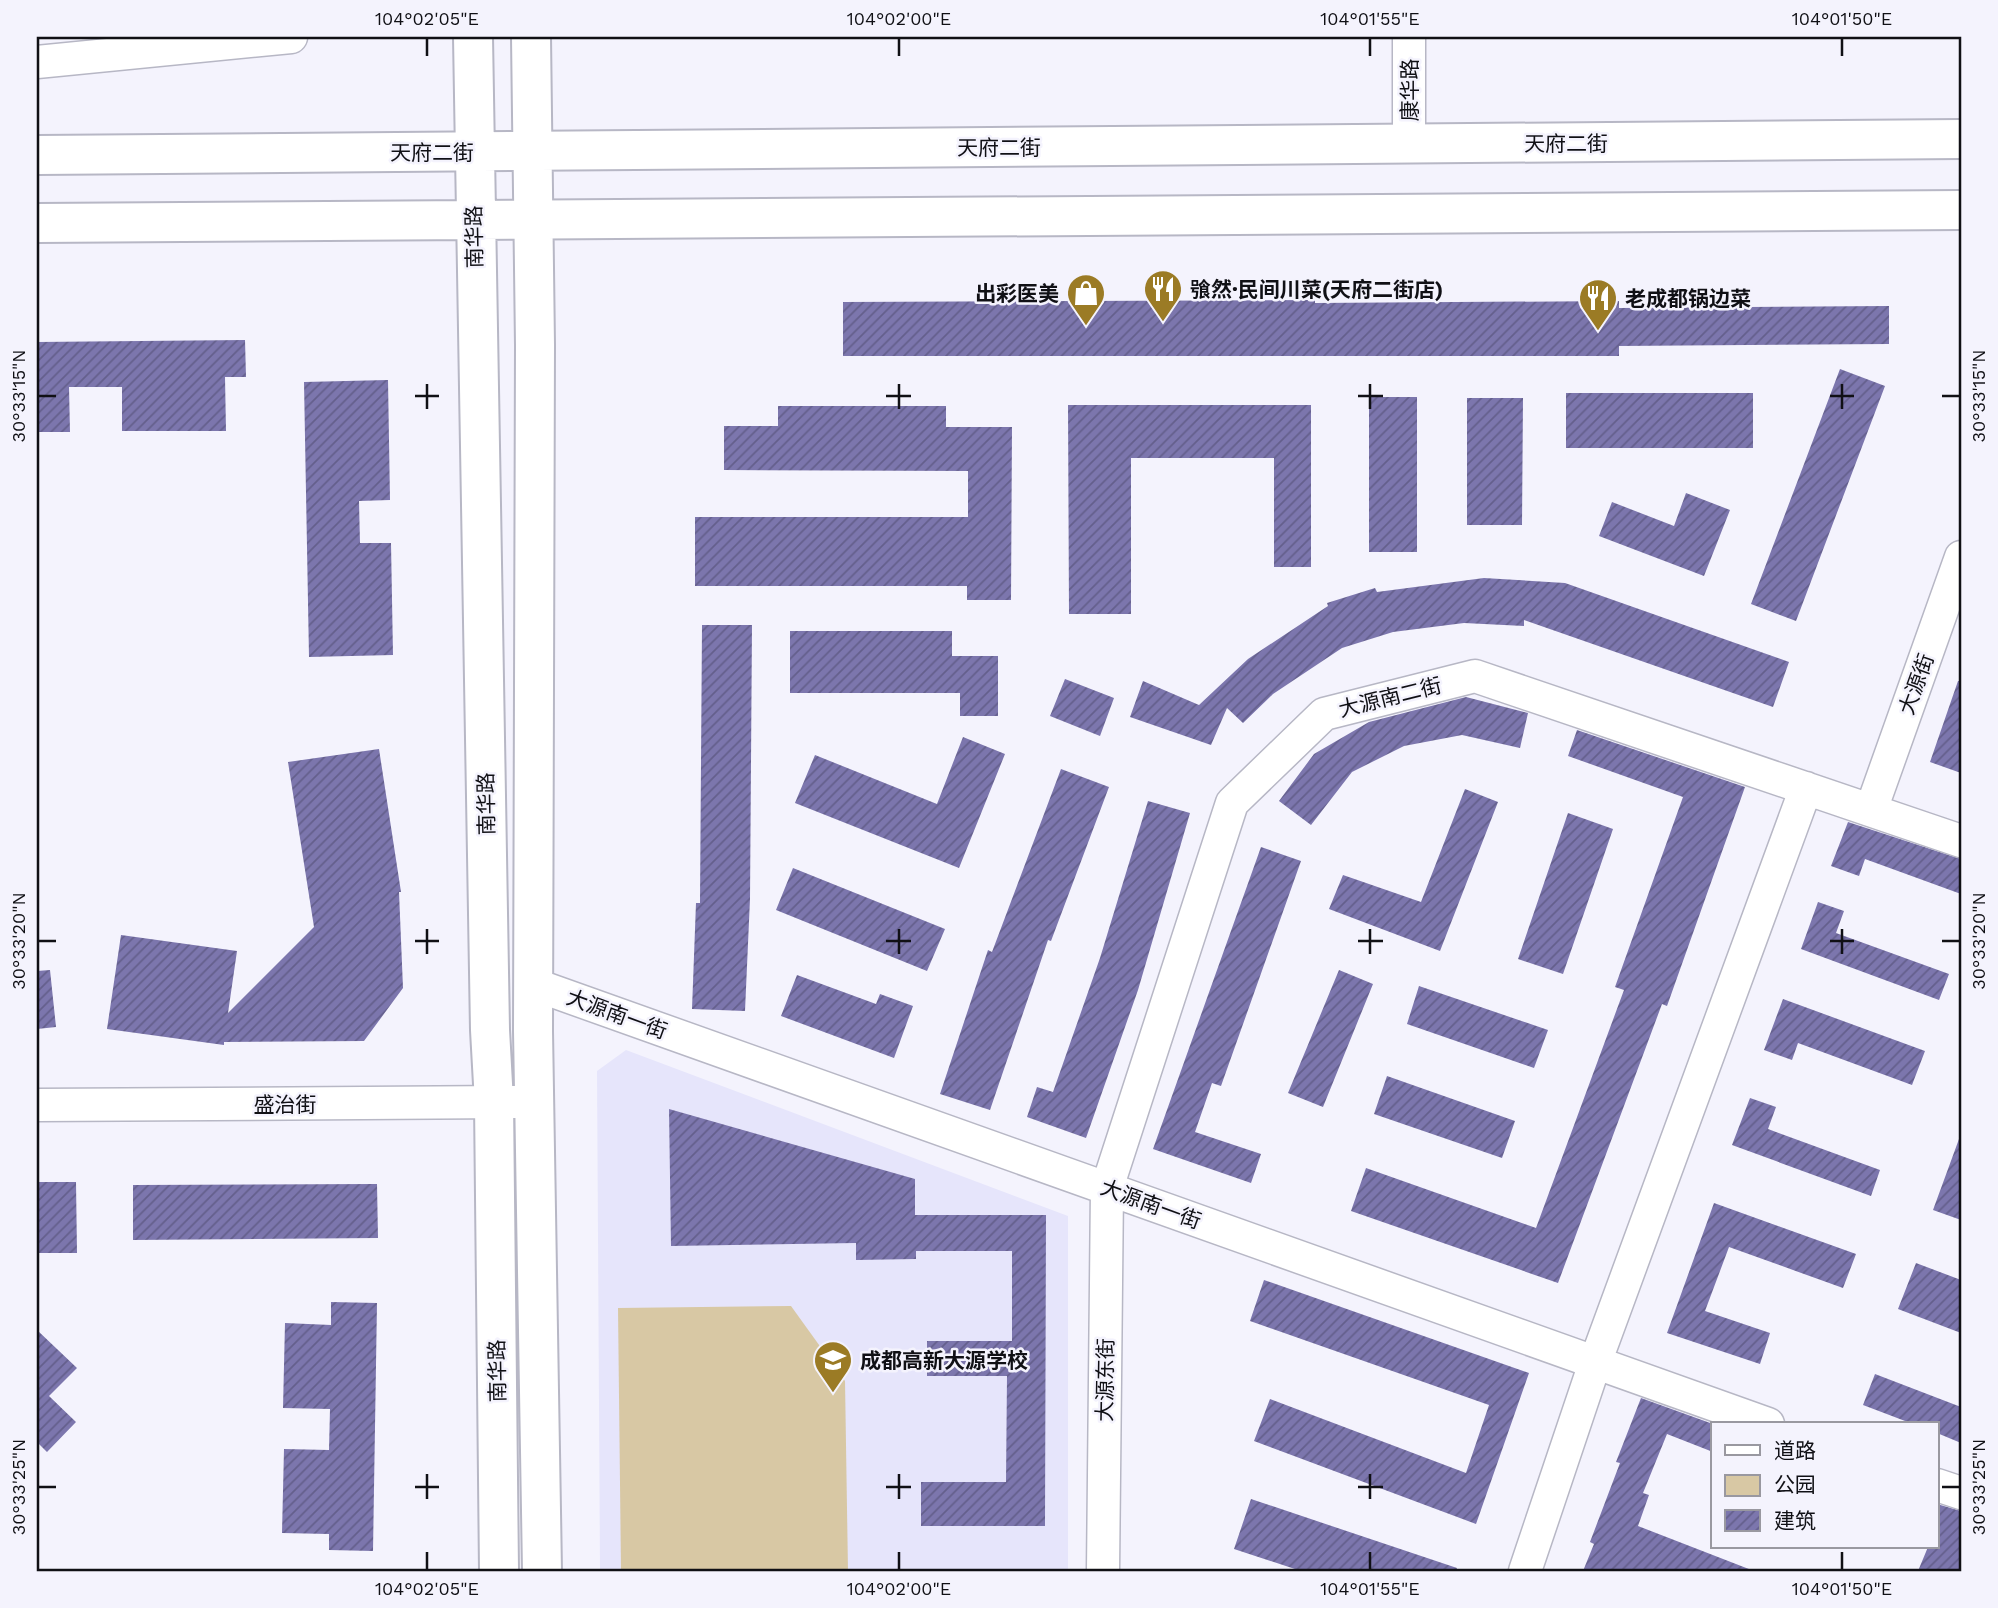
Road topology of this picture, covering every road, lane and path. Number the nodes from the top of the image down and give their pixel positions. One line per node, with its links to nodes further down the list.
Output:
1 (291, 37): 5 (street)
2 (473, 37): 9 (main road, 南华路)
3 (531, 37): 8 (main road, 南华路)
4 (1409, 37): 7 (street, 康华路)
5 (37, 62)
6 (1961, 139): 7 (main road, 天府二街)
7 (1409, 144): 8 (main road, 天府二街)
8 (534, 150): 9 (main road, 天府二街); 13 (main road, 南华路)
9 (473, 151): 10 (main road, 天府二街); 12 (main road, 南华路)
10 (37, 155)
11 (1961, 210): 13 (main road)
12 (474, 220): 13 (main road); 14 (main road); 20 (main road, 南华路)
13 (535, 220): 19 (main road, 南华路)
14 (37, 223)
15 (1961, 557): 17 (street, 大源街)
16 (1806, 788): 17 (street, 大源南二街); 23 (street, 大源南二街); 24 (street)
17 (1871, 810): 18 (street, 大源南二街)
18 (1961, 841)
19 (533, 984): 21 (main road, 南华路); 23 (street, 大源南一街)
20 (494, 1102): 21 (street, 盛治街); 22 (street, 盛治街); 28 (main road, 南华路)
21 (534, 1102): 29 (main road, 南华路)
22 (37, 1105)
23 (1107, 1188): 24 (street, 大源南一街); 30 (street, 大源东街)
24 (1595, 1363): 25 (street, 大源南一街); 31 (street)
25 (1762, 1422)
26 (1938, 1485): 27 (street)
27 (1961, 1493)
28 (499, 1571)
29 (542, 1571)
30 (1102, 1571)
31 (1525, 1571)

